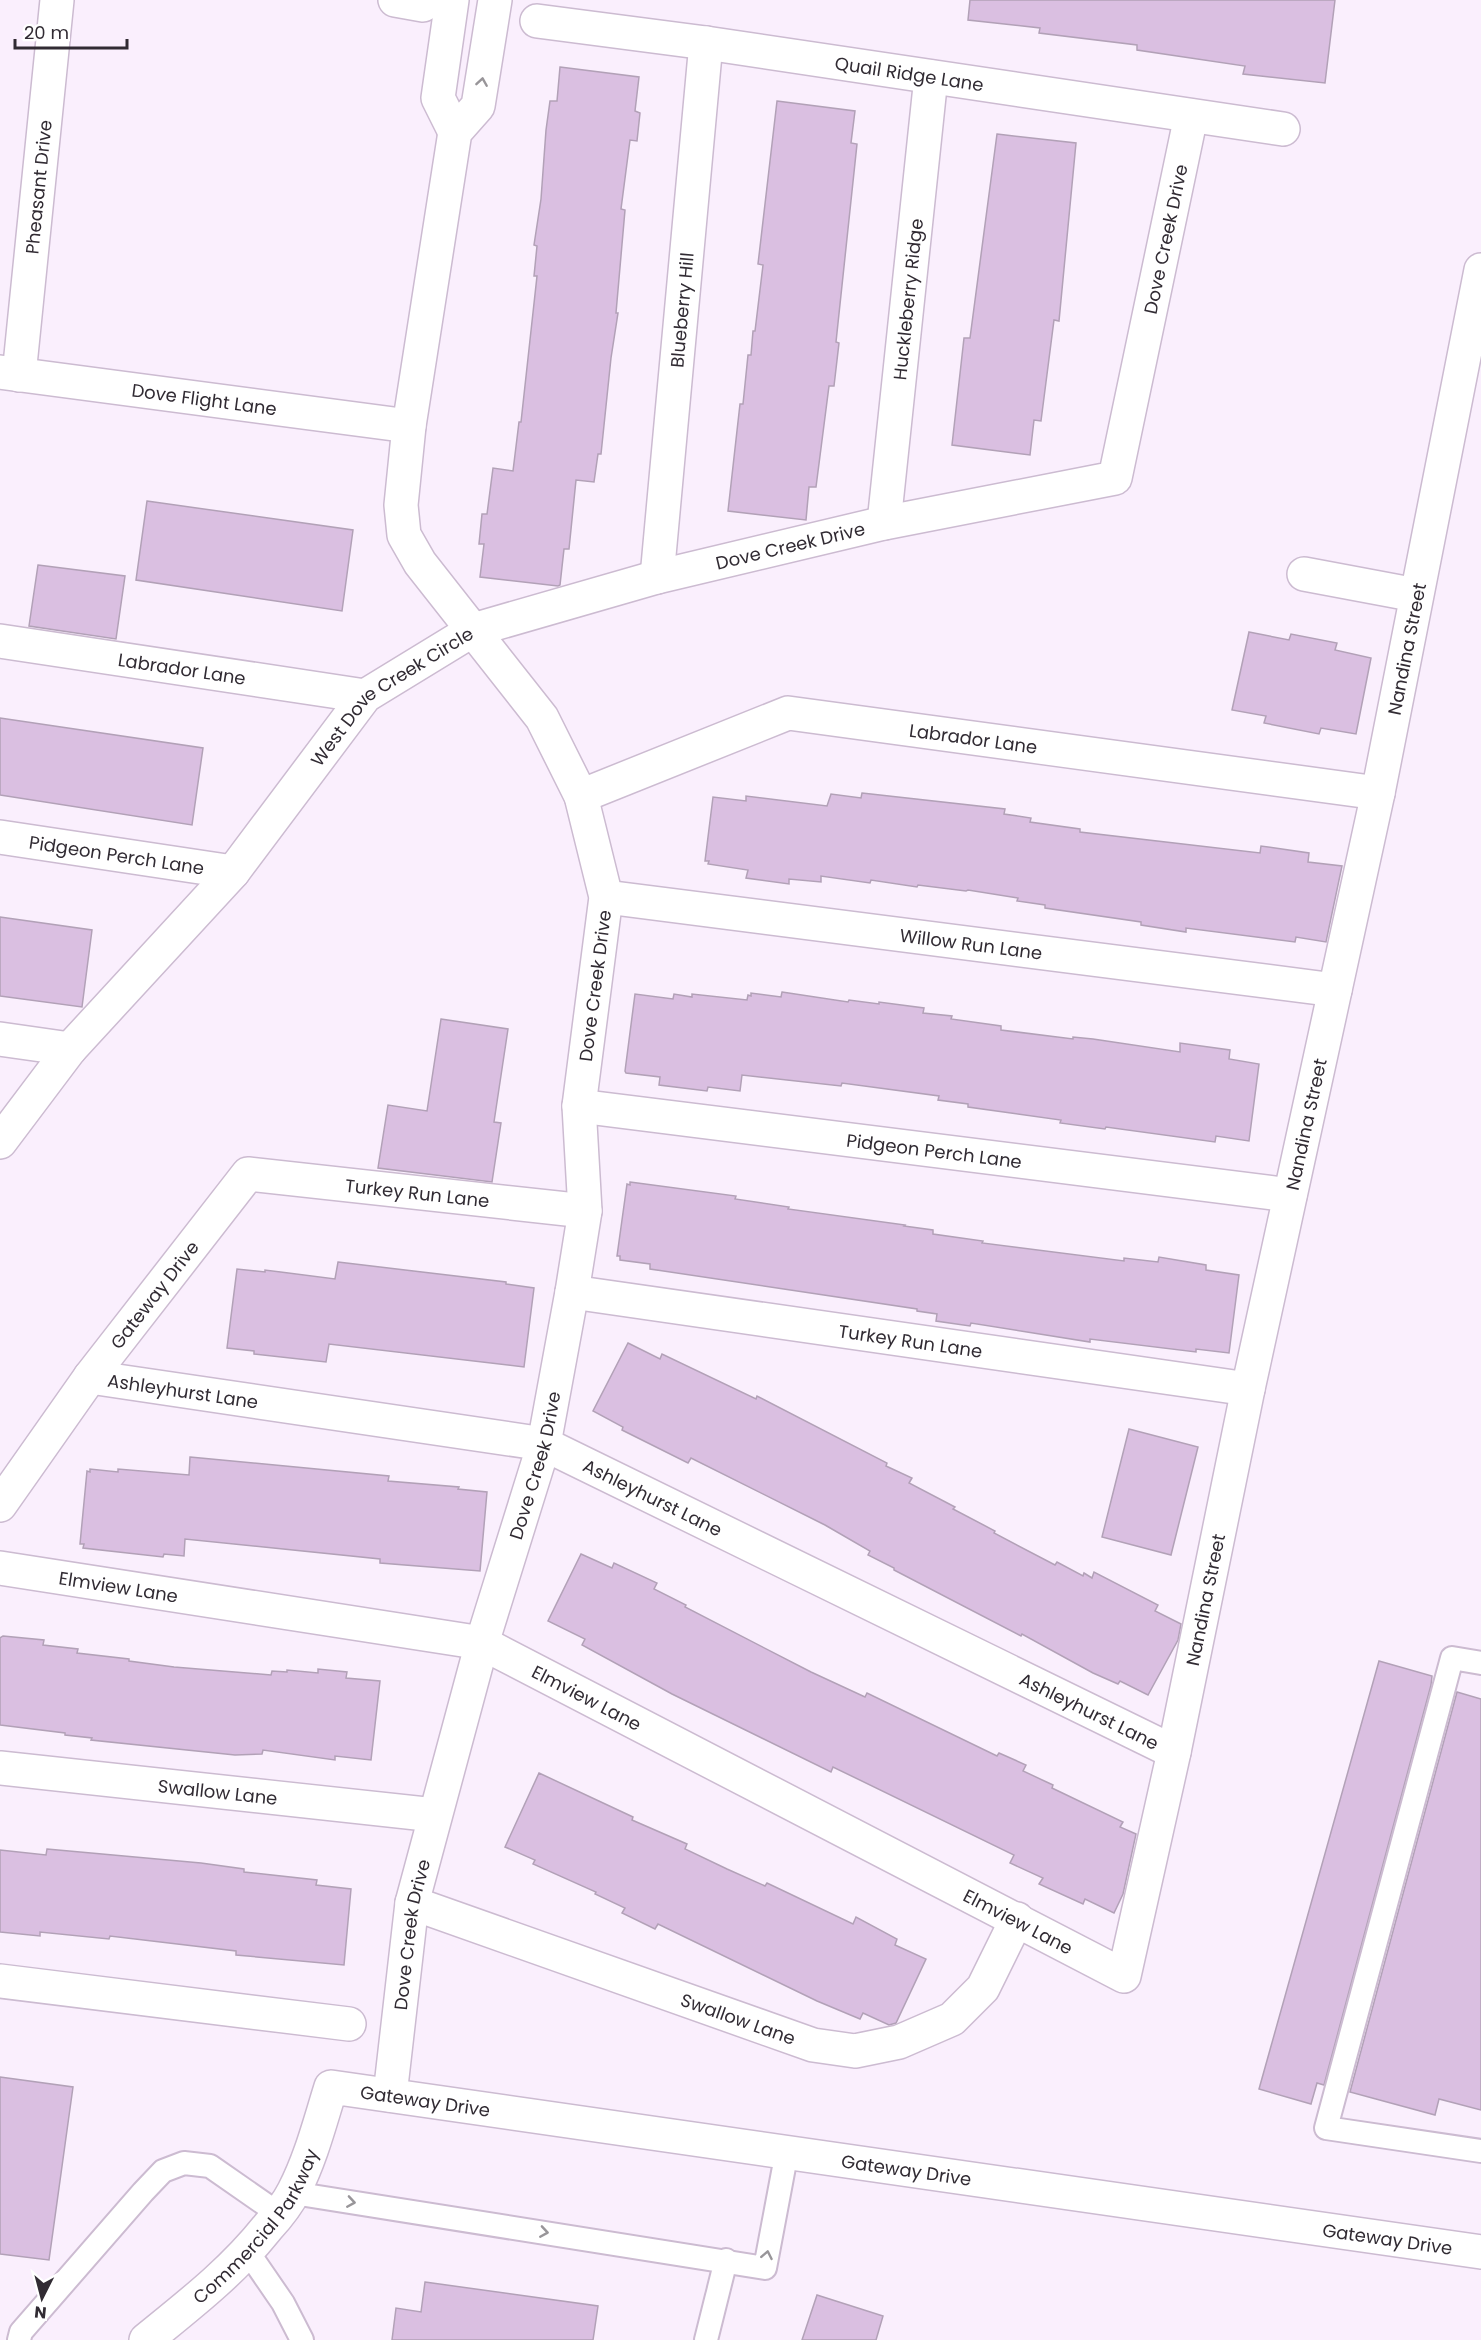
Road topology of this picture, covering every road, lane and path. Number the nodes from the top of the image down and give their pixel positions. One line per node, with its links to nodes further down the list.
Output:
1 (57, 0): 11 (street, Pheasant Drive)
2 (430, 4): 3 (street); 9 (street)
3 (494, 8): 9 (street, one-way to 3)
4 (537, 21): 5 (street, Quail Ridge Lane)
5 (706, 43): 6 (street, Quail Ridge Lane); 15 (street, Blueberry Hill)
6 (931, 77): 7 (street, Quail Ridge Lane); 13 (street, Huckleberry Ridge)
7 (1191, 116): 8 (street, Quail Ridge Lane); 13 (street, Dove Creek Drive)
8 (1283, 129)
9 (455, 132): 12 (street, West Dove Creek Circle)
10 (1481, 270): 16 (street, Nandina Street)
11 (10, 374): 12 (street, Dove Flight Lane)
12 (409, 426): 17 (street, West Dove Creek Circle)
13 (884, 523): 15 (street, Dove Creek Drive)
14 (1304, 574): 16 (street)
15 (657, 578): 17 (street, Dove Creek Drive)
16 (1416, 595): 20 (street, Nandina Street)
17 (473, 630): 19 (street, West Dove Creek Circle); 21 (street, Dove Creek Drive)
18 (0, 641): 19 (street, Labrador Lane)
19 (365, 696): 23 (street, West Dove Creek Circle)
20 (1378, 794): 21 (street, Labrador Lane); 25 (street, Nandina Street)
21 (581, 796): 24 (street, Dove Creek Drive)
22 (0, 837): 23 (street, Pidgeon Perch Lane)
23 (233, 872): 27 (street, West Dove Creek Circle)
24 (606, 897): 25 (street, Willow Run Lane); 28 (street, Dove Creek Drive)
25 (1335, 990): 31 (street, Nandina Street)
26 (0, 1039): 27 (street)
27 (70, 1049): 29 (street, West Dove Creek Circle)
28 (579, 1106): 31 (street, Pidgeon Perch Lane); 32 (street, Dove Creek Drive)
29 (0, 1142)
30 (248, 1174): 32 (street, Turkey Run Lane); 34 (street, Gateway Drive)
31 (1290, 1195): 35 (street, Nandina Street)
32 (585, 1211): 33 (street, Dove Creek Drive)
33 (573, 1293): 35 (street, Turkey Run Lane); 36 (street, Dove Creek Drive)
34 (90, 1377): 36 (street, Ashleyhurst Lane); 37 (street, Gateway Drive)
35 (1248, 1389): 41 (street, Nandina Street)
36 (544, 1444): 39 (street, Dove Creek Drive); 41 (street, Ashleyhurst Lane)
37 (0, 1505)
38 (0, 1568): 39 (street, Elmview Lane)
39 (482, 1643): 43 (street, Dove Creek Drive); 45 (street, Elmview Lane)
40 (1481, 1663): 52 (lane)
41 (1174, 1752): 46 (street, Nandina Street)
42 (0, 1768): 43 (street, Swallow Lane)
43 (435, 1815): 44 (street, Dove Creek Drive)
44 (412, 1903): 45 (street, Swallow Lane); 50 (street, Dove Creek Drive)
45 (1017, 1918): 46 (street, Elmview Lane)
46 (1124, 1976)
47 (0, 1981): 48 (street)
48 (349, 2024)
49 (331, 2087): 50 (street, Gateway Drive); 53 (street, Commercial Parkway)
50 (390, 2095): 51 (street, Gateway Drive)
51 (787, 2151): 55 (street, Gateway Drive); 56 (lane, one-way to 51)
52 (1481, 2151)
53 (286, 2203): 54 (street, Commercial Parkway); 56 (lane, one-way to 56); 57 (lane)
54 (248, 2252): 58 (street, Commercial Parkway); 59 (lane)
55 (1481, 2252)
56 (726, 2260): 60 (lane)
57 (19, 2340)
58 (146, 2340)
59 (302, 2340)
60 (706, 2340)

